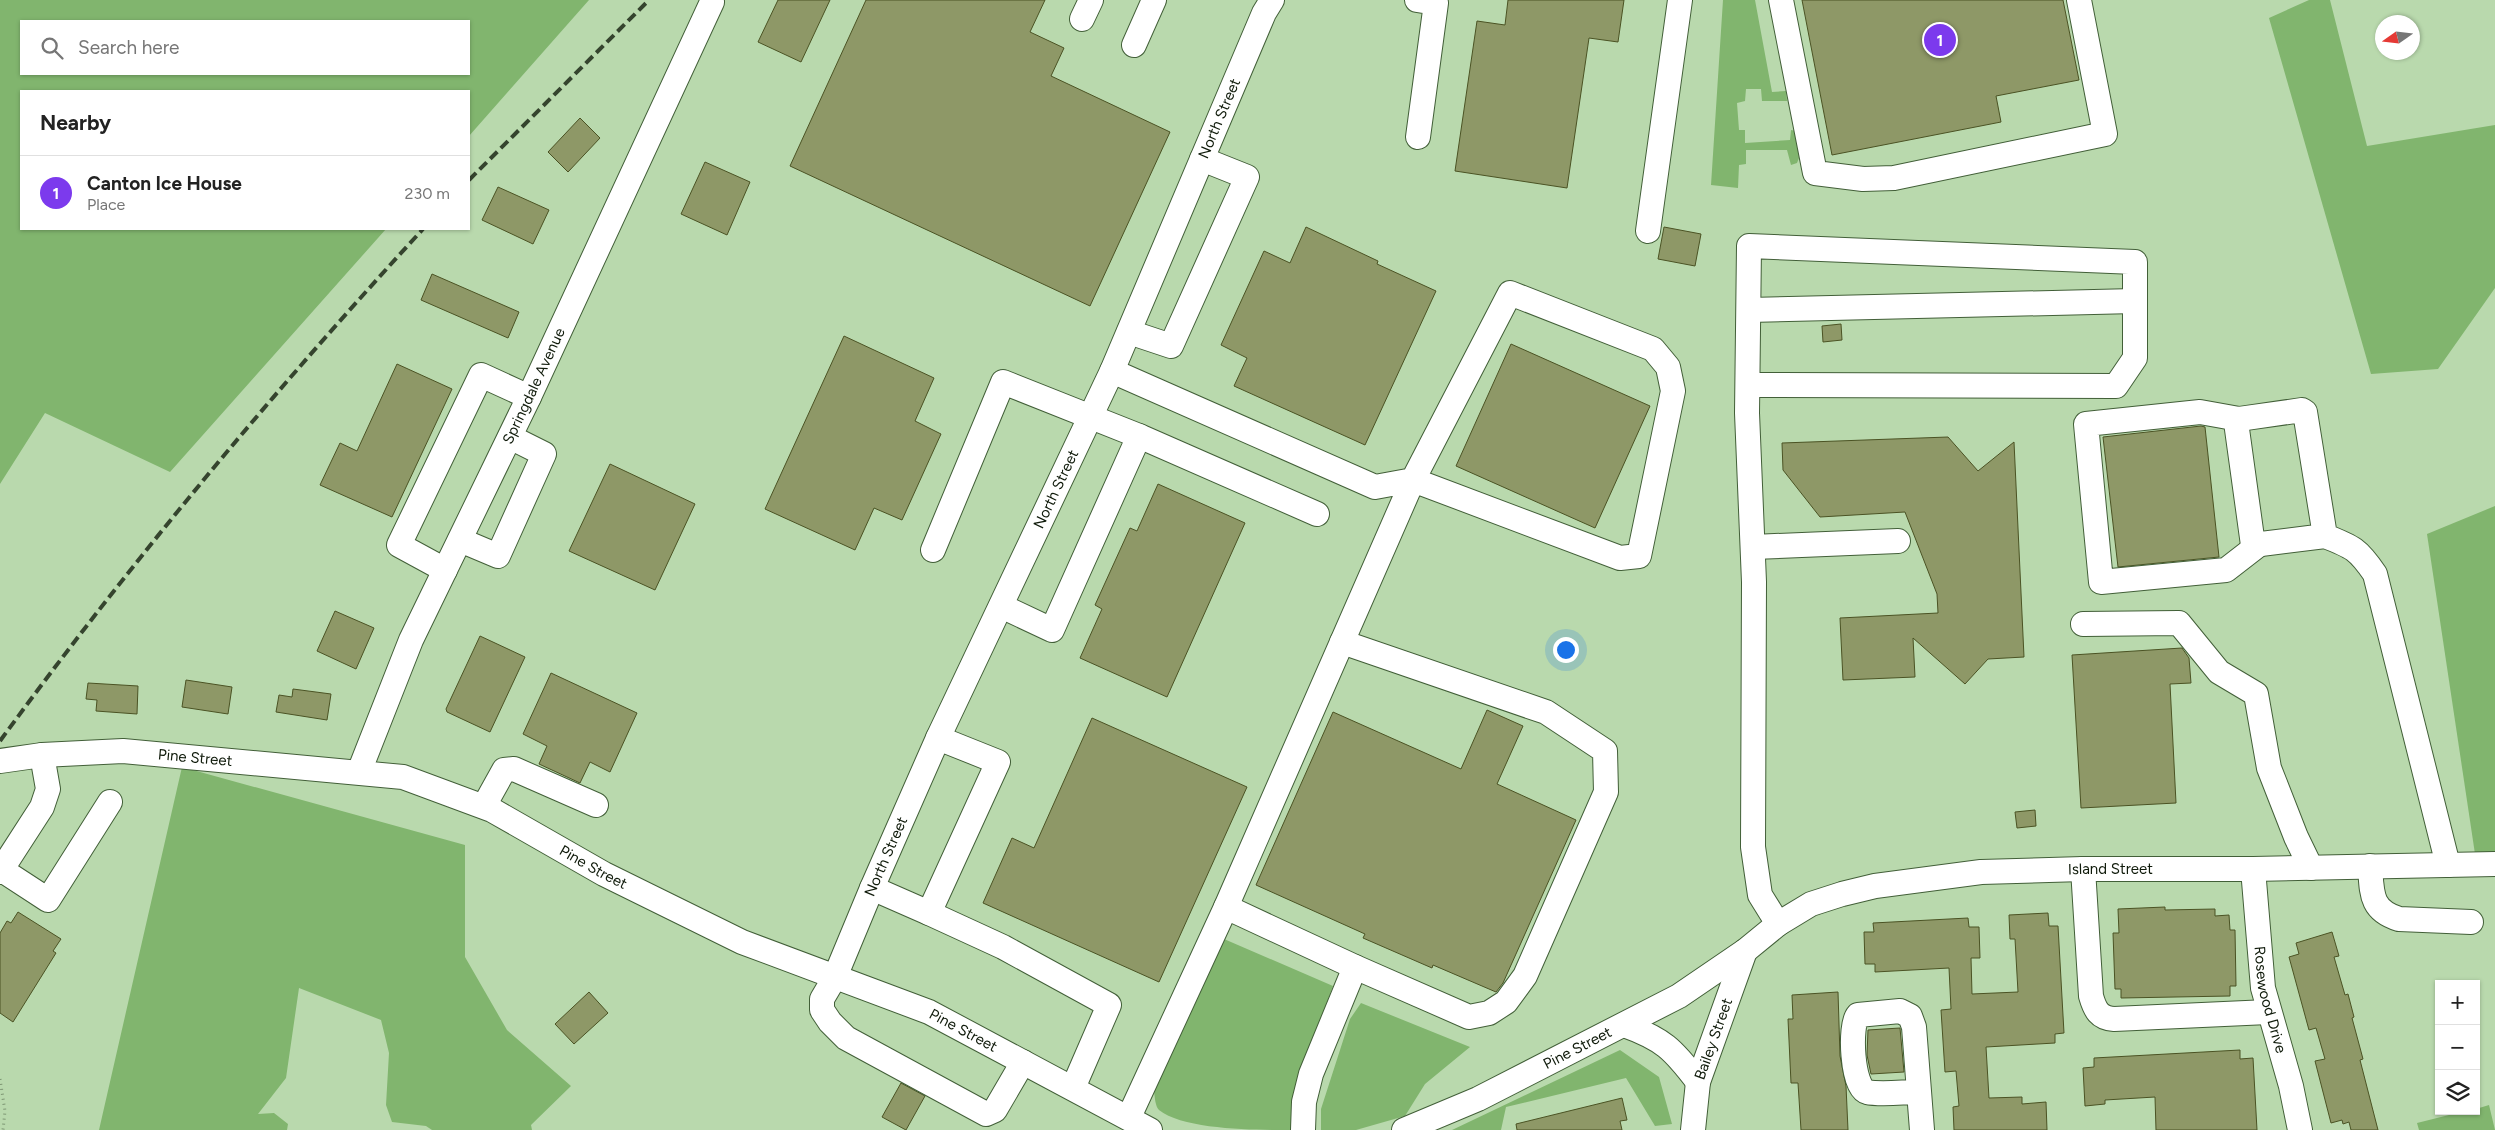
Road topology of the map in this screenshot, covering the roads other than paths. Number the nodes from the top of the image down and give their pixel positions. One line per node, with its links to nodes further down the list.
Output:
1 (1154, 0): 8 (street)
2 (1680, 0): 11 (street)
3 (1781, 0): 4 (street)
4 (2079, 0)
5 (1432, 1): 9 (street)
6 (712, 2): 17 (street, Springdale Avenue)
7 (1265, 3): 10 (street, North Street)
8 (1134, 45)
9 (1418, 137)
10 (1202, 159): 14 (street, North Street); 14 (street)
11 (1648, 231)
12 (2135, 301): 13 (street); 13 (street); 16 (street)
13 (1748, 310): 16 (street)
14 (1129, 332): 15 (street, North Street)
15 (1112, 371): 18 (street, North Street); 22 (street)
16 (1748, 385): 28 (street)
17 (529, 397): 21 (street, Springdale Avenue); 30 (street)
18 (1091, 415): 20 (street); 29 (street); 31 (street, North Street)
19 (2239, 419): 24 (street); 27 (street); 27 (street)
20 (1139, 436): 23 (street); 31 (street)
21 (510, 437): 25 (street, Springdale Avenue); 25 (street)
22 (1413, 480): 22 (street); 33 (street)
23 (1317, 514)
24 (2325, 536): 27 (street); 42 (street)
25 (460, 540): 30 (street, Springdale Avenue)
26 (1898, 541): 28 (street)
27 (2257, 546)
28 (1753, 547): 52 (street)
29 (932, 550)
30 (445, 570): 37 (street, Springdale Avenue)
31 (1001, 606): 34 (street, North Street)
32 (2083, 624): 44 (street)
33 (1342, 642): 49 (street); 54 (street)
34 (938, 738): 48 (street, North Street); 50 (street)
35 (42, 755): 36 (street, Pine Street); 37 (street, Pine Street); 47 (street)
36 (0, 761)
37 (359, 772): 40 (street, Pine Street)
38 (110, 802): 47 (street)
39 (596, 805): 40 (street)
40 (484, 806): 55 (street, Pine Street)
41 (2495, 864): 42 (street, Island Street)
42 (2448, 865): 43 (street, Island Street)
43 (2370, 866): 44 (street, Island Street); 51 (street)
44 (2311, 868): 46 (street, Island Street)
45 (2083, 869): 46 (street, Island Street); 52 (street, Island Street); 56 (street)
46 (2253, 869): 56 (street, Rosewood Drive)
47 (1, 871)
48 (872, 888): 50 (street); 55 (street, North Street)
49 (1226, 907): 54 (street); 62 (street)
50 (929, 913): 60 (street)
51 (2471, 922)
52 (1778, 924): 53 (street, Island Street)
53 (1745, 951): 57 (street, Pine Street); 59 (street, Bailey Street)
54 (1355, 968): 64 (street)
55 (835, 977): 58 (street, Pine Street); 58 (street, North Street)
56 (2268, 1012): 68 (street, Rosewood Drive)
57 (1624, 1025): 59 (street); 65 (street, Pine Street)
58 (1023, 1062): 60 (street, Pine Street)
59 (1698, 1082): 66 (street, Bailey Street)
60 (1073, 1088): 62 (street, Pine Street)
61 (1918, 1092): 67 (street)
62 (1129, 1117): 63 (street, Pine Street)
63 (1150, 1130)
64 (1303, 1130)
65 (1404, 1130)
66 (1693, 1130)
67 (1922, 1130)
68 (2300, 1130)

